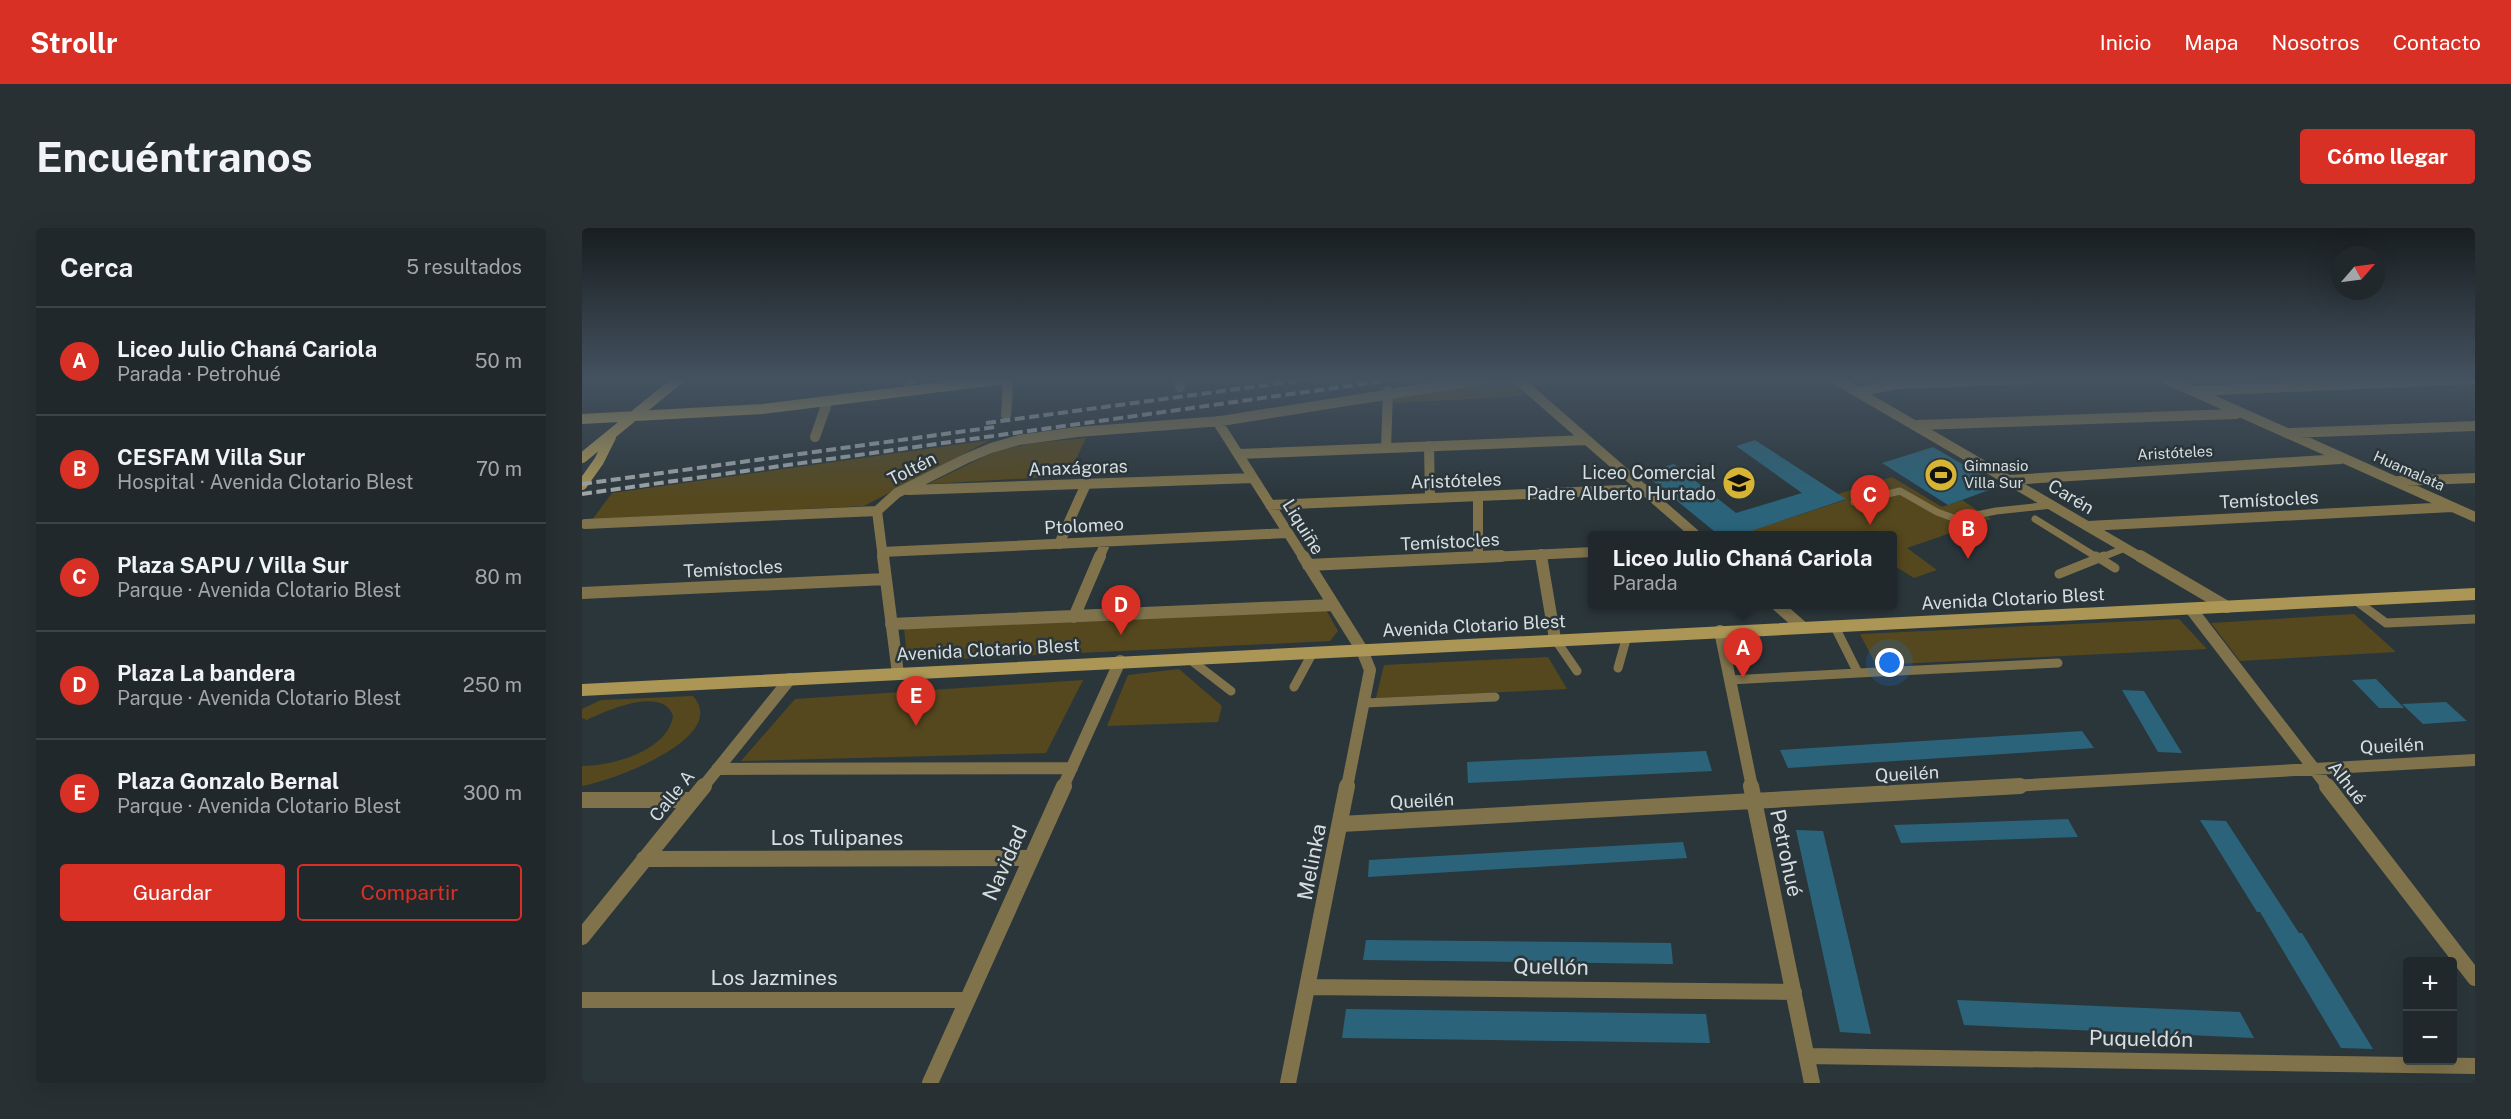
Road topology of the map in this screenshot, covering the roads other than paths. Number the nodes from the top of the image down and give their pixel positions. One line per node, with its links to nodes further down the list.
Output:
1 (633, 419): 13 (main road)
2 (821, 419): 14 (street)
3 (1229, 419): 9 (street, Toltén)
4 (1387, 419): 17 (street)
5 (1562, 419): 15 (street)
6 (1906, 419): 10 (street, Carén)
7 (2082, 419): 10 (street)
8 (2254, 419): 12 (street, Huamalata)
9 (1217, 421): 18 (street, Liquiñe); 28 (street, Toltén)
10 (1917, 425): 23 (street, Carén)
11 (2475, 426): 12 (street)
12 (2286, 433): 20 (street, Huamalata)
13 (610, 437): 19 (main road); 26 (main road)
14 (815, 437)
15 (1586, 440): 16 (street); 27 (street)
16 (1429, 446): 17 (street); 30 (street)
17 (1386, 448): 18 (street)
18 (1238, 454): 21 (street, Liquiñe)
19 (582, 458)
20 (2343, 459): 23 (street, Aristóteles); 24 (street, Huamalata)
21 (1253, 478): 25 (street, Anaxágoras); 32 (street, Liquiñe)
22 (2475, 478): 24 (street)
23 (2009, 480): 33 (street, Carén)
24 (2395, 482): 34 (street, Huamalata)
25 (1086, 484): 28 (street, Anaxágoras); 43 (street)
26 (582, 485)
27 (1644, 489): 29 (street, Aristóteles); 40 (street)
28 (904, 490): 35 (street, Toltén)
29 (1478, 496): 30 (street, Aristóteles); 48 (street)
30 (1430, 498): 32 (street, Aristóteles)
31 (1854, 502): 33 (lane)
32 (1270, 505): 41 (street, Liquiñe)
33 (2052, 505): 39 (street, Carén)
34 (2452, 507): 36 (street, Huamalata); 39 (street, Temístocles)
35 (878, 511): 38 (street); 45 (street, Toltén)
36 (2475, 517)
37 (2035, 519): 49 (lane)
38 (585, 524)
39 (2087, 526): 44 (street, Carén)
40 (1691, 531)
41 (1288, 534): 42 (street, Ptolomeo); 50 (street, Liquiñe)
42 (1106, 542): 43 (street, Ptolomeo); 61 (street)
43 (1059, 544): 45 (street, Ptolomeo)
44 (2125, 548): 49 (lane); 58 (street, Carén)
45 (882, 552): 53 (street, Toltén)
46 (1588, 552): 47 (street, Temístocles)
47 (1541, 554): 48 (street, Temístocles); 68 (street)
48 (1478, 557): 50 (street, Temístocles)
49 (2099, 558): 51 (lane); 52 (lane)
50 (1308, 566): 57 (street, Liquiñe)
51 (2115, 568)
52 (2059, 574)
53 (886, 579): 54 (street, Temístocles); 63 (street, Toltén)
54 (582, 593)
55 (2475, 594): 56 (main road, Avenida Clotario Blest)
56 (2355, 600): 58 (main road, Avenida Clotario Blest); 62 (lane)
57 (1333, 605): 61 (street, Avenida Clotario Blest); 69 (street, Liquiñe)
58 (2227, 607): 60 (main road, Avenida Clotario Blest)
59 (1782, 609): 65 (street)
60 (2191, 609): 64 (main road, Avenida Clotario Blest); 87 (street, Alhué)
61 (1074, 617): 63 (street, Avenida Clotario Blest)
62 (2475, 619)
63 (891, 624): 77 (street, Toltén)
64 (1834, 625): 65 (main road, Avenida Clotario Blest); 76 (lane)
65 (1801, 626): 66 (main road, Avenida Clotario Blest)
66 (1720, 631): 67 (main road, Avenida Clotario Blest); 79 (street, Petrohué)
67 (1627, 636): 68 (main road, Avenida Clotario Blest); 74 (lane)
68 (1555, 639): 69 (main road, Avenida Clotario Blest); 75 (lane)
69 (1362, 650): 70 (main road, Avenida Clotario Blest); 84 (street, Melinka)
70 (1313, 652): 71 (main road, Avenida Clotario Blest); 80 (lane)
71 (1188, 658): 72 (main road, Avenida Clotario Blest); 82 (lane)
72 (1120, 661): 77 (main road, Avenida Clotario Blest); 86 (street, Navidad)
73 (2058, 663): 76 (lane)
74 (1618, 668)
75 (1577, 671)
76 (1858, 673): 79 (lane)
77 (898, 674): 78 (main road, Avenida Clotario Blest)
78 (790, 679): 81 (main road, Avenida Clotario Blest); 88 (street, Calle A)
79 (1730, 680): 91 (street, Petrohué)
80 (1294, 687)
81 (582, 690)
82 (1231, 690)
83 (1495, 697): 84 (lane)
84 (1365, 703): 92 (street, Melinka)
85 (2475, 760): 87 (street, Queilén)
86 (1072, 768): 88 (street); 93 (street, Navidad)
87 (2314, 768): 91 (street, Queilén); 96 (street, Alhué)
88 (717, 769): 90 (street, Calle A)
89 (582, 800): 90 (street)
90 (692, 800): 94 (street, Calle A)
91 (1754, 800): 92 (street, Queilén); 98 (street, Petrohué)
92 (1341, 824): 97 (street, Melinka)
93 (1031, 858): 94 (street, Los Tulipanes); 100 (street, Navidad)
94 (644, 859): 95 (street, Calle A)
95 (582, 937)
96 (2475, 978)
97 (1308, 987): 98 (street, Quellón); 104 (street, Melinka)
98 (1794, 992): 101 (street, Petrohué)
99 (582, 1000): 100 (street, Los Jazmines)
100 (967, 1000): 103 (street, Navidad)
101 (1807, 1056): 102 (street, Puqueldón); 105 (street, Petrohué)
102 (2475, 1066)
103 (930, 1083)
104 (1288, 1083)
105 (1812, 1083)

